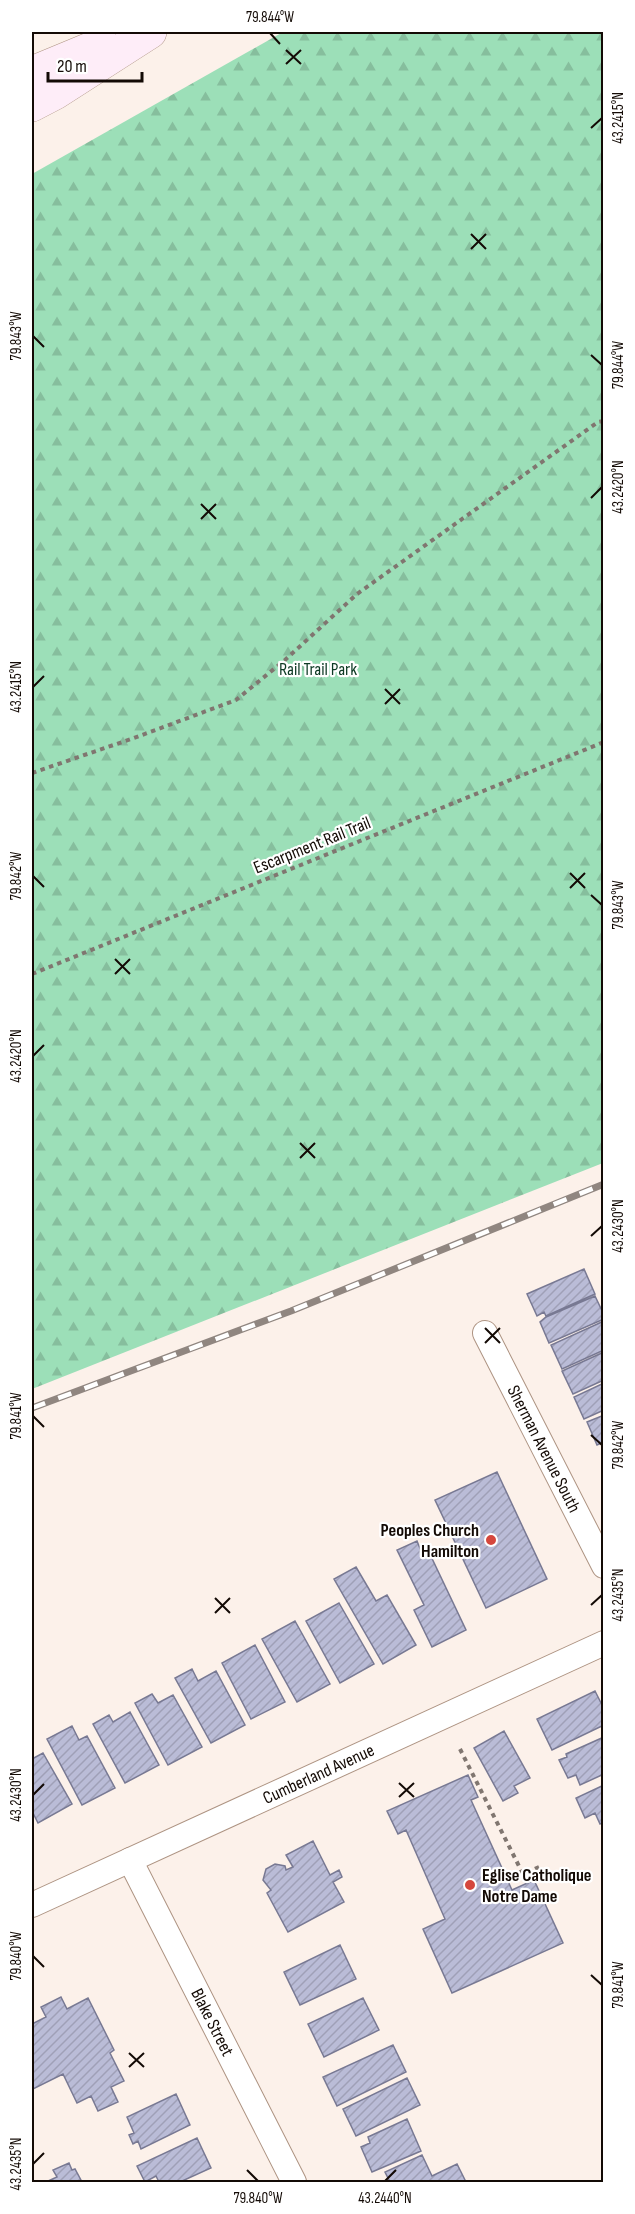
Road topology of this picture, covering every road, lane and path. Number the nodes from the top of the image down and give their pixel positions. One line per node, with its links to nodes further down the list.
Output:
1 (137, 32): 3 (main road)
2 (150, 32): 6 (main road)
3 (76, 55): 4 (main road); 5 (main road)
4 (32, 61)
5 (32, 73)
6 (32, 105)
7 (603, 421): 9 (path)
8 (603, 742): 10 (path, Escarpment Rail Trail)
9 (32, 773)
10 (32, 974)
11 (485, 1333): 12 (street, Sherman Avenue South)
12 (603, 1566)
13 (603, 1643): 15 (street, Cumberland Avenue)
14 (460, 1749): 16 (path)
15 (130, 1860): 17 (street, Cumberland Avenue); 18 (street, Blake Street)
16 (539, 1867)
17 (32, 1905)
18 (286, 2180)

